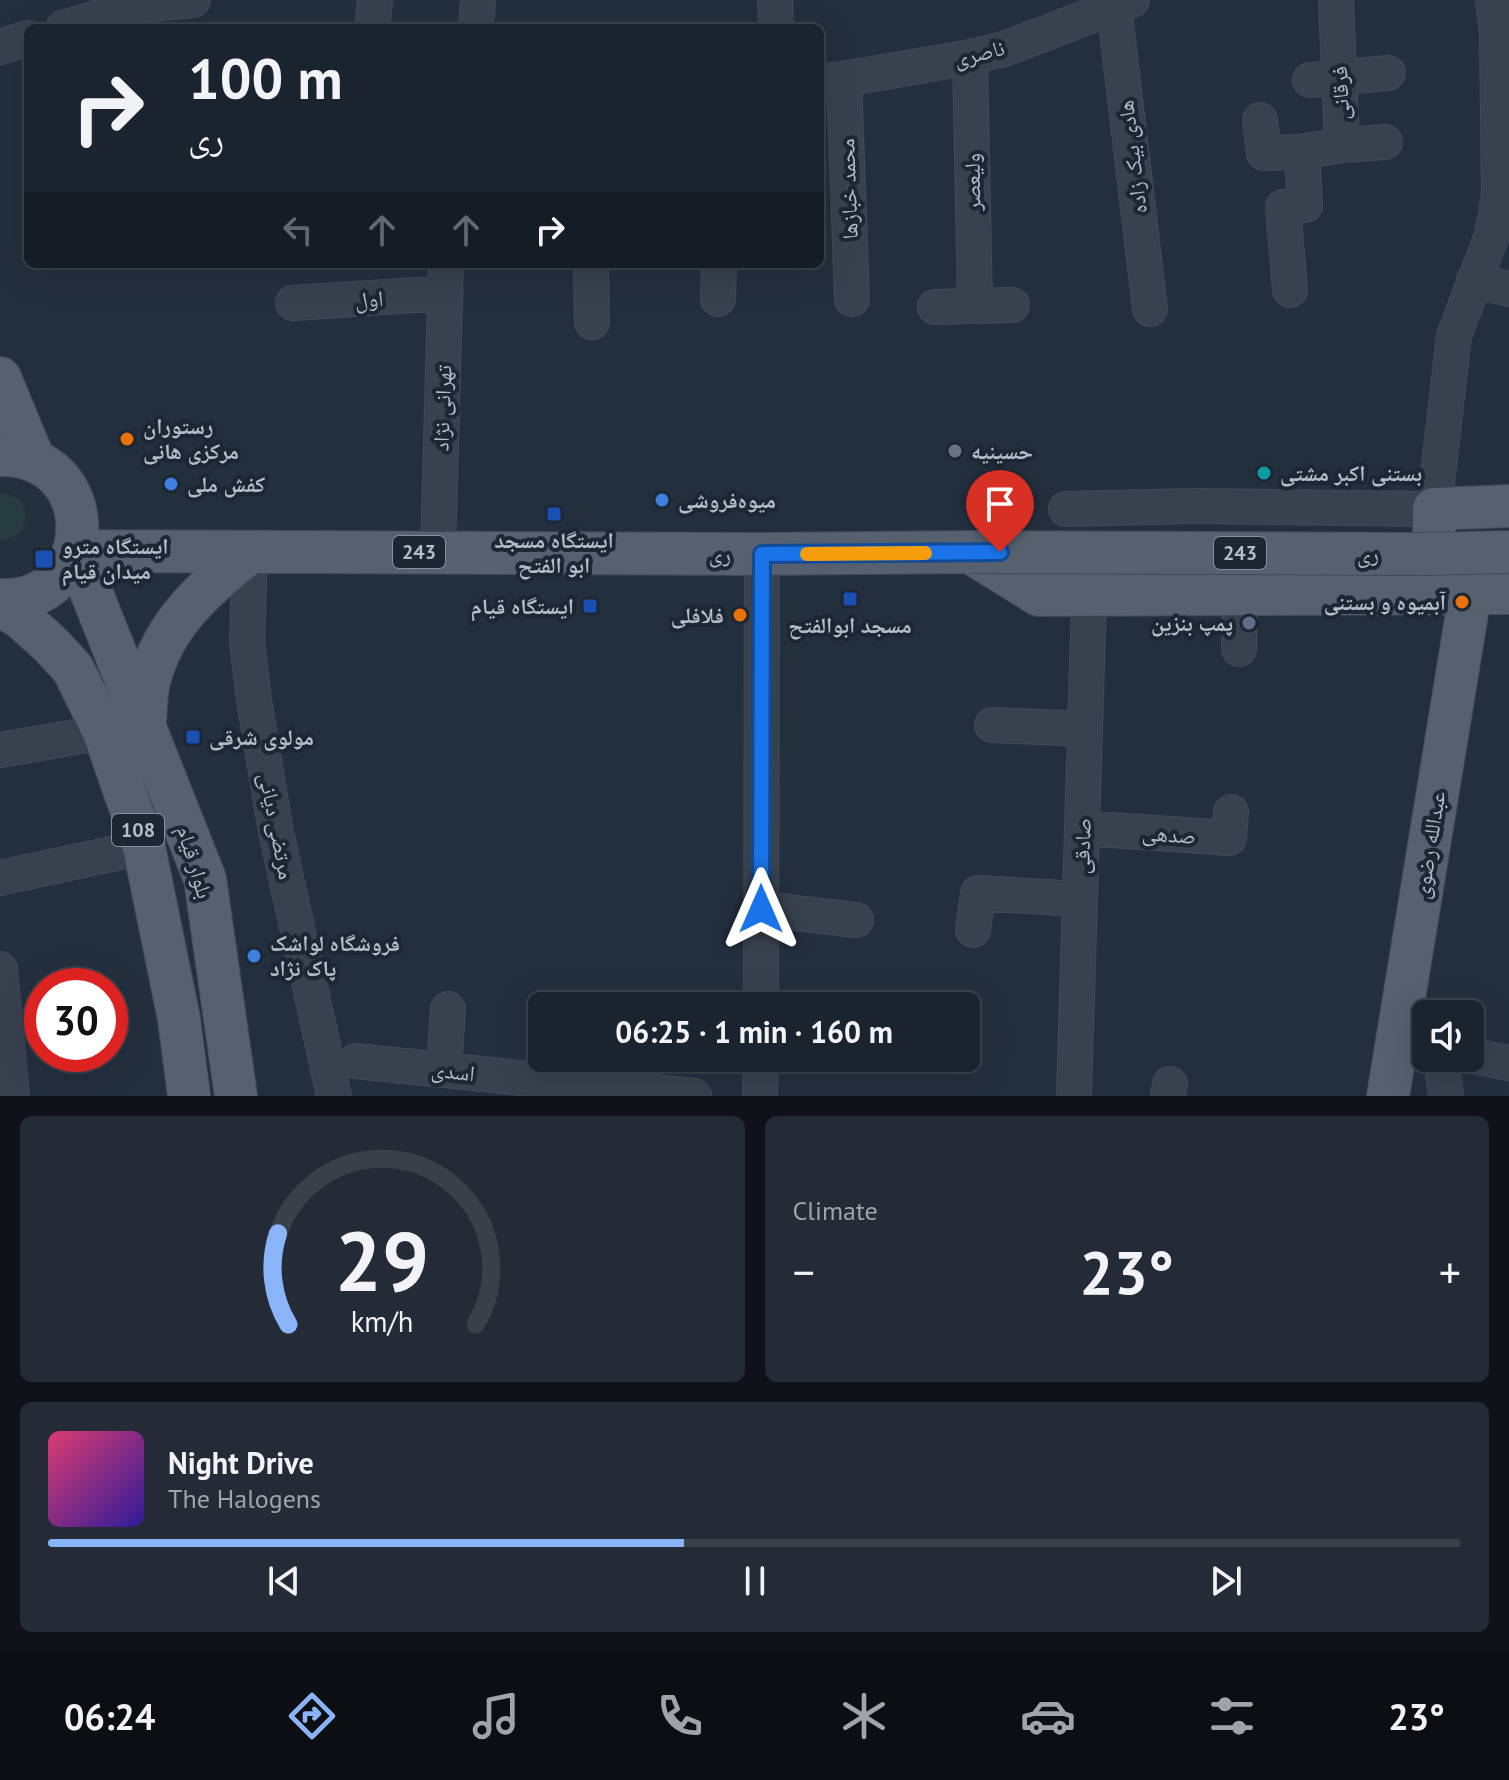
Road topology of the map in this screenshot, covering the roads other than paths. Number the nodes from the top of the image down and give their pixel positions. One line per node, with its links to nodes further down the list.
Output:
1 (193, 0): 7 (street)
2 (375, 0): 11 (street)
3 (478, 0): 12 (street)
4 (775, 0): 13 (street)
5 (1336, 0): 18 (street, فرقانی)
6 (1493, 0): 27 (street)
7 (140, 2): 10 (street)
8 (1124, 2): 9 (street, ناصری); 36 (street, هادی بیک زاده)
9 (1057, 14): 16 (street, ناصری)
10 (83, 24)
11 (372, 24)
12 (476, 24)
13 (776, 24)
14 (24, 39): 15 (street)
15 (0, 47)
16 (970, 57): 19 (street, ناصری); 34 (street, ولیعصر)
17 (1388, 73): 18 (street)
18 (1324, 79): 22 (street, فرقانی)
19 (832, 80): 31 (street, محمد خبازها)
20 (1260, 120): 23 (street, فرقانی)
21 (1385, 142): 22 (street)
22 (1342, 145): 23 (street, فرقانی)
23 (1302, 152): 29 (street)
24 (591, 268): 37 (street)
25 (719, 268): 30 (street)
26 (445, 278): 32 (street, اول); 44 (street, تهرانی نژاد)
27 (1474, 280): 28 (street); 42 (street)
28 (1509, 289)
29 (1290, 290)
30 (718, 299)
31 (852, 299)
32 (293, 303)
33 (1012, 305): 34 (street)
34 (975, 306): 35 (street)
35 (935, 307)
36 (1150, 309)
37 (592, 322)
38 (0, 378): 39 (main road)
39 (17, 457): 43 (main road)
40 (1509, 506): 42 (main road)
41 (1066, 509): 42 (street)
42 (1434, 509): 51 (main road)
43 (75, 551): 45 (main road, ری / 243); 52 (main road); 55 (main road, بلوار قیام / 108)
44 (438, 551): 45 (main road, ری / 243); 48 (main road, ری / 243)
45 (250, 552): 55 (main road); 83 (street, مرتضی دیانی)
46 (970, 552): 47 (main road, ری / 243, bridge); 48 (main road, ری / 243); 49 (main road)
47 (1509, 552)
48 (762, 554): 65 (street)
49 (1089, 596): 50 (main road); 57 (street, صادقی)
50 (1240, 596): 51 (main road); 54 (street)
51 (1498, 596): 70 (main road, عبدالله رضوی)
52 (0, 600)
53 (0, 606): 58 (main road, بلوار قیام / 108)
54 (1239, 649)
55 (145, 723): 58 (main road); 82 (main road, بلوار قیام / 108)
56 (992, 725): 57 (street)
57 (1085, 729): 61 (street, صادقی)
58 (104, 732): 59 (street); 62 (main road, بلوار قیام / 108)
59 (0, 750)
60 (1231, 812): 61 (street, صدهی)
61 (1082, 828): 64 (street, صادقی)
62 (144, 847): 63 (street); 81 (main road, بلوار قیام / 108)
63 (0, 878)
64 (1080, 899): 67 (street); 86 (street, صادقی)
65 (761, 909): 66 (street); 69 (street)
66 (856, 920)
67 (973, 930)
68 (0, 969): 80 (street)
69 (761, 992)
70 (1420, 1000)
71 (448, 1009): 76 (street)
72 (1412, 1044): 87 (main road, عبدالله رضوی)
73 (1484, 1058): 75 (street)
74 (356, 1061): 76 (street, اسدی)
75 (1509, 1063)
76 (444, 1070): 79 (street, اسدی)
77 (761, 1072): 85 (street)
78 (1443, 1072): 88 (street)
79 (585, 1090): 84 (street, اسدی)
80 (12, 1096)
81 (189, 1096)
82 (236, 1096)
83 (334, 1096)
84 (694, 1096)
85 (760, 1096)
86 (1074, 1096)
87 (1388, 1096)
88 (1446, 1096)

